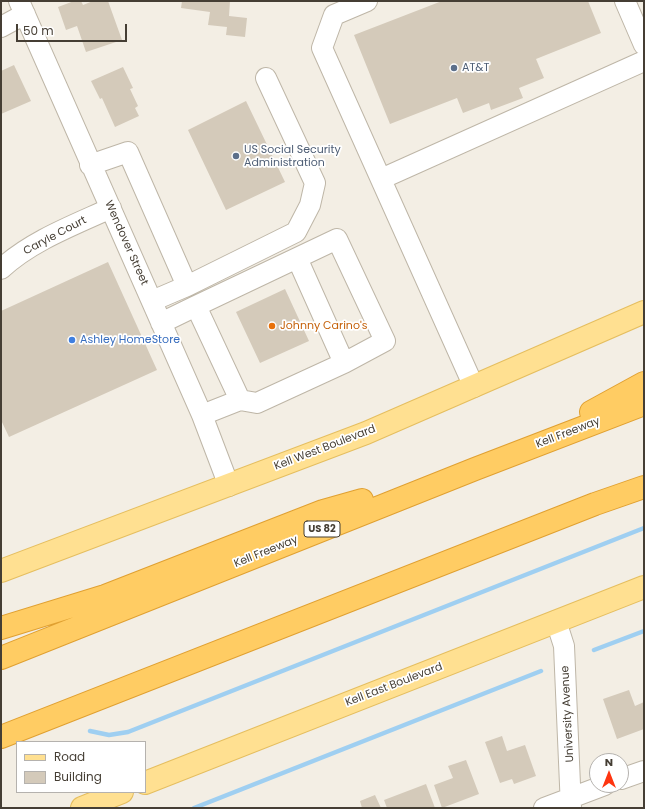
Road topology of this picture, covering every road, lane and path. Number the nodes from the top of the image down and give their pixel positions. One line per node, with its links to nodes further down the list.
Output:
1 (367, 1): 9 (street)
2 (624, 1): 5 (street)
3 (22, 7): 4 (street); 8 (street, Wendover Street)
4 (1, 27)
5 (644, 45)
6 (644, 61): 9 (street)
7 (266, 78): 13 (street)
8 (90, 165): 10 (street, Wendover Street); 13 (street)
9 (381, 179): 20 (street)
10 (111, 208): 12 (street, Caryle Court); 14 (street, Wendover Street)
11 (297, 258): 15 (street); 18 (street); 18 (street)
12 (1, 269)
13 (187, 286): 14 (street)
14 (152, 301): 17 (street, Wendover Street)
15 (196, 306): 17 (street); 21 (street)
16 (644, 312): 20 (main road, Kell West Boulevard)
17 (161, 323): 23 (street, Wendover Street)
18 (344, 363): 21 (street)
19 (644, 383): 24 (highway)
20 (474, 386): 26 (main road, Kell West Boulevard)
21 (240, 400): 23 (street)
22 (644, 404): 24 (highway, Kell Freeway / US 82)
23 (202, 415): 26 (street, Wendover Street)
24 (521, 451): 25 (highway, Kell Freeway / US 82)
25 (475, 468): 33 (highway); 34 (highway, Kell Freeway / US 82)
26 (229, 486): 30 (main road, Kell West Boulevard)
27 (644, 487): 29 (highway)
28 (644, 491): 29 (highway)
29 (595, 504): 35 (highway)
30 (1, 571)
31 (644, 587): 32 (main road, Kell East Boulevard)
32 (556, 621): 38 (main road, Kell East Boulevard); 41 (street, University Avenue)
33 (1, 628)
34 (1, 658)
35 (1, 737)
36 (644, 771): 37 (street)
37 (629, 776)
38 (146, 783)
39 (120, 793): 42 (main road)
40 (589, 793): 41 (street)
41 (571, 802): 43 (street)
42 (82, 808)
43 (544, 808)

